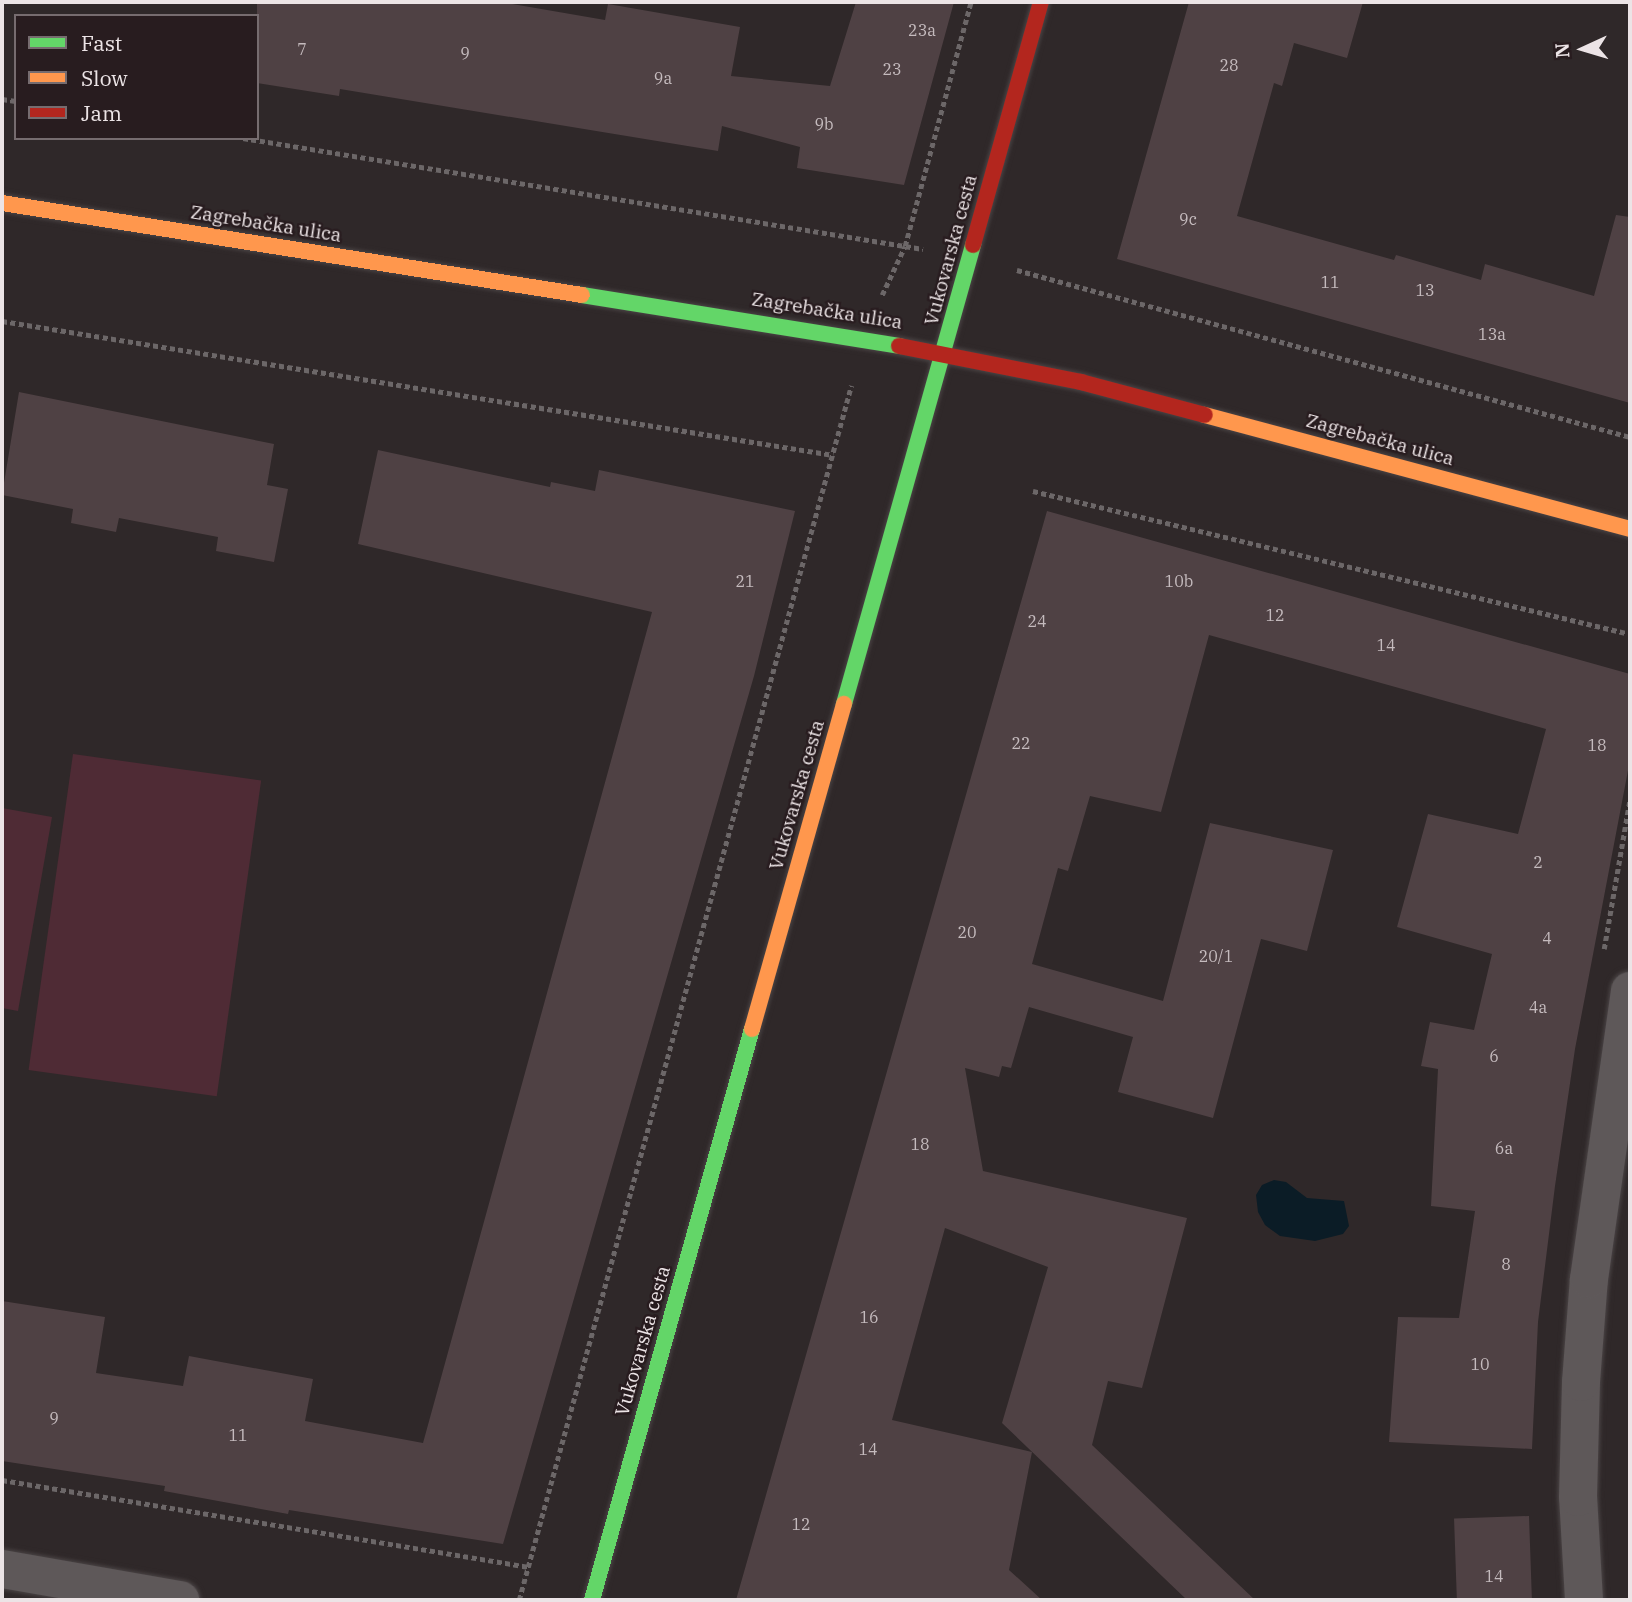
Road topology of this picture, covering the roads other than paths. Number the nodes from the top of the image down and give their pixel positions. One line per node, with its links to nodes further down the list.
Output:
1 (1041, 2): 3 (street, Vukovarska cesta)
2 (2, 203): 3 (street, Zagrebačka ulica)
3 (945, 352): 4 (street, Zagrebačka ulica); 6 (street, Vukovarska cesta)
4 (1630, 529)
5 (1630, 991): 11 (street)
6 (609, 1538): 8 (street); 10 (street, Vukovarska cesta)
7 (2, 1569): 9 (street)
8 (611, 1593)
9 (180, 1600)
10 (592, 1600)
11 (1584, 1600)

